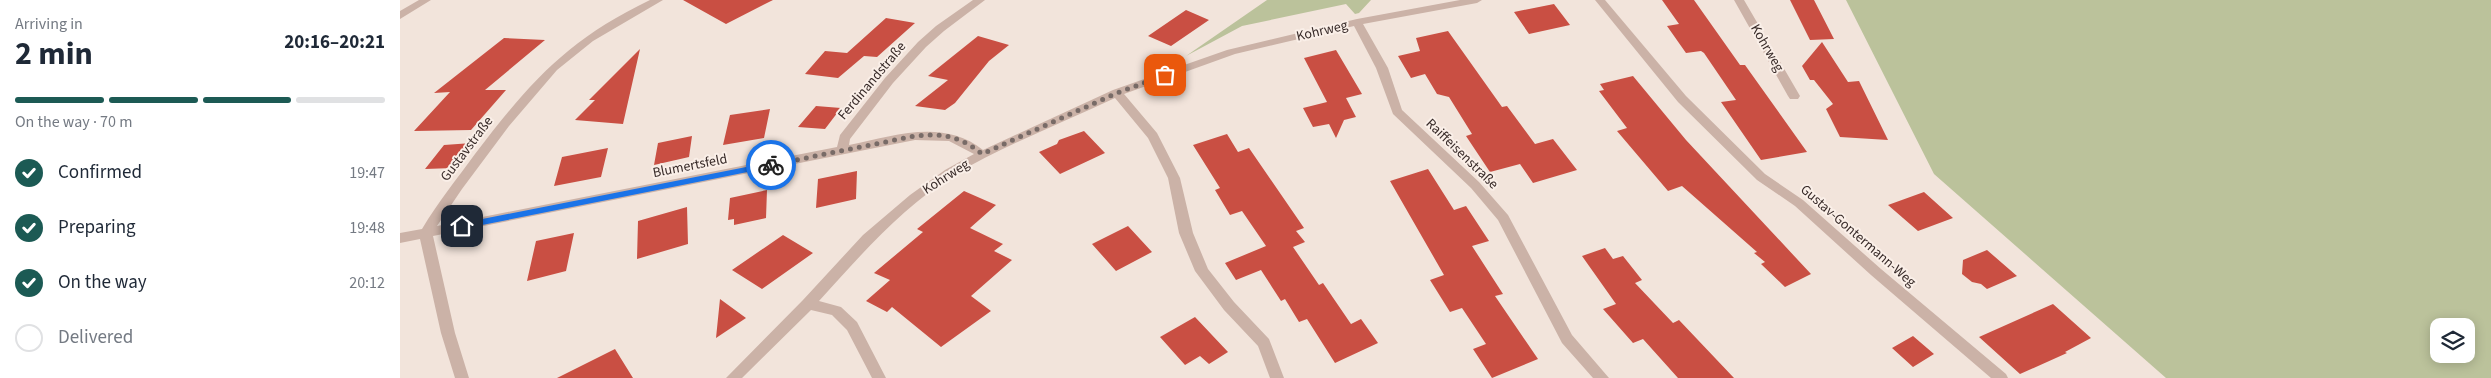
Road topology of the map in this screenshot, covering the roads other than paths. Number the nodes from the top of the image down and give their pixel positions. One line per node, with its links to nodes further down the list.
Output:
1 (426, 0): 7 (street)
2 (658, 0): 13 (street, Gustavstraße)
3 (980, 0): 11 (street, Ferdinandstraße)
4 (1478, 0): 8 (street, Kohrweg)
5 (1600, 0): 21 (street, Gustav-Gontermann-Weg)
6 (1739, 0): 10 (street, Kohrweg)
7 (400, 16)
8 (1358, 22): 9 (street, Kohrweg); 20 (street, Raiffeisenstraße)
9 (1117, 93): 12 (street, Kohrweg); 19 (street)
10 (1794, 96)
11 (843, 150): 12 (street, Blumertsfeld); 13 (street, Blumertsfeld)
12 (982, 154): 15 (street, Kohrweg)
13 (426, 234): 14 (street, Blumertsfeld); 16 (street)
14 (400, 238)
15 (808, 304): 17 (street, Kohrweg); 18 (street)
16 (462, 378)
17 (734, 378)
18 (879, 378)
19 (1277, 378)
20 (1602, 378)
21 (2001, 378)

